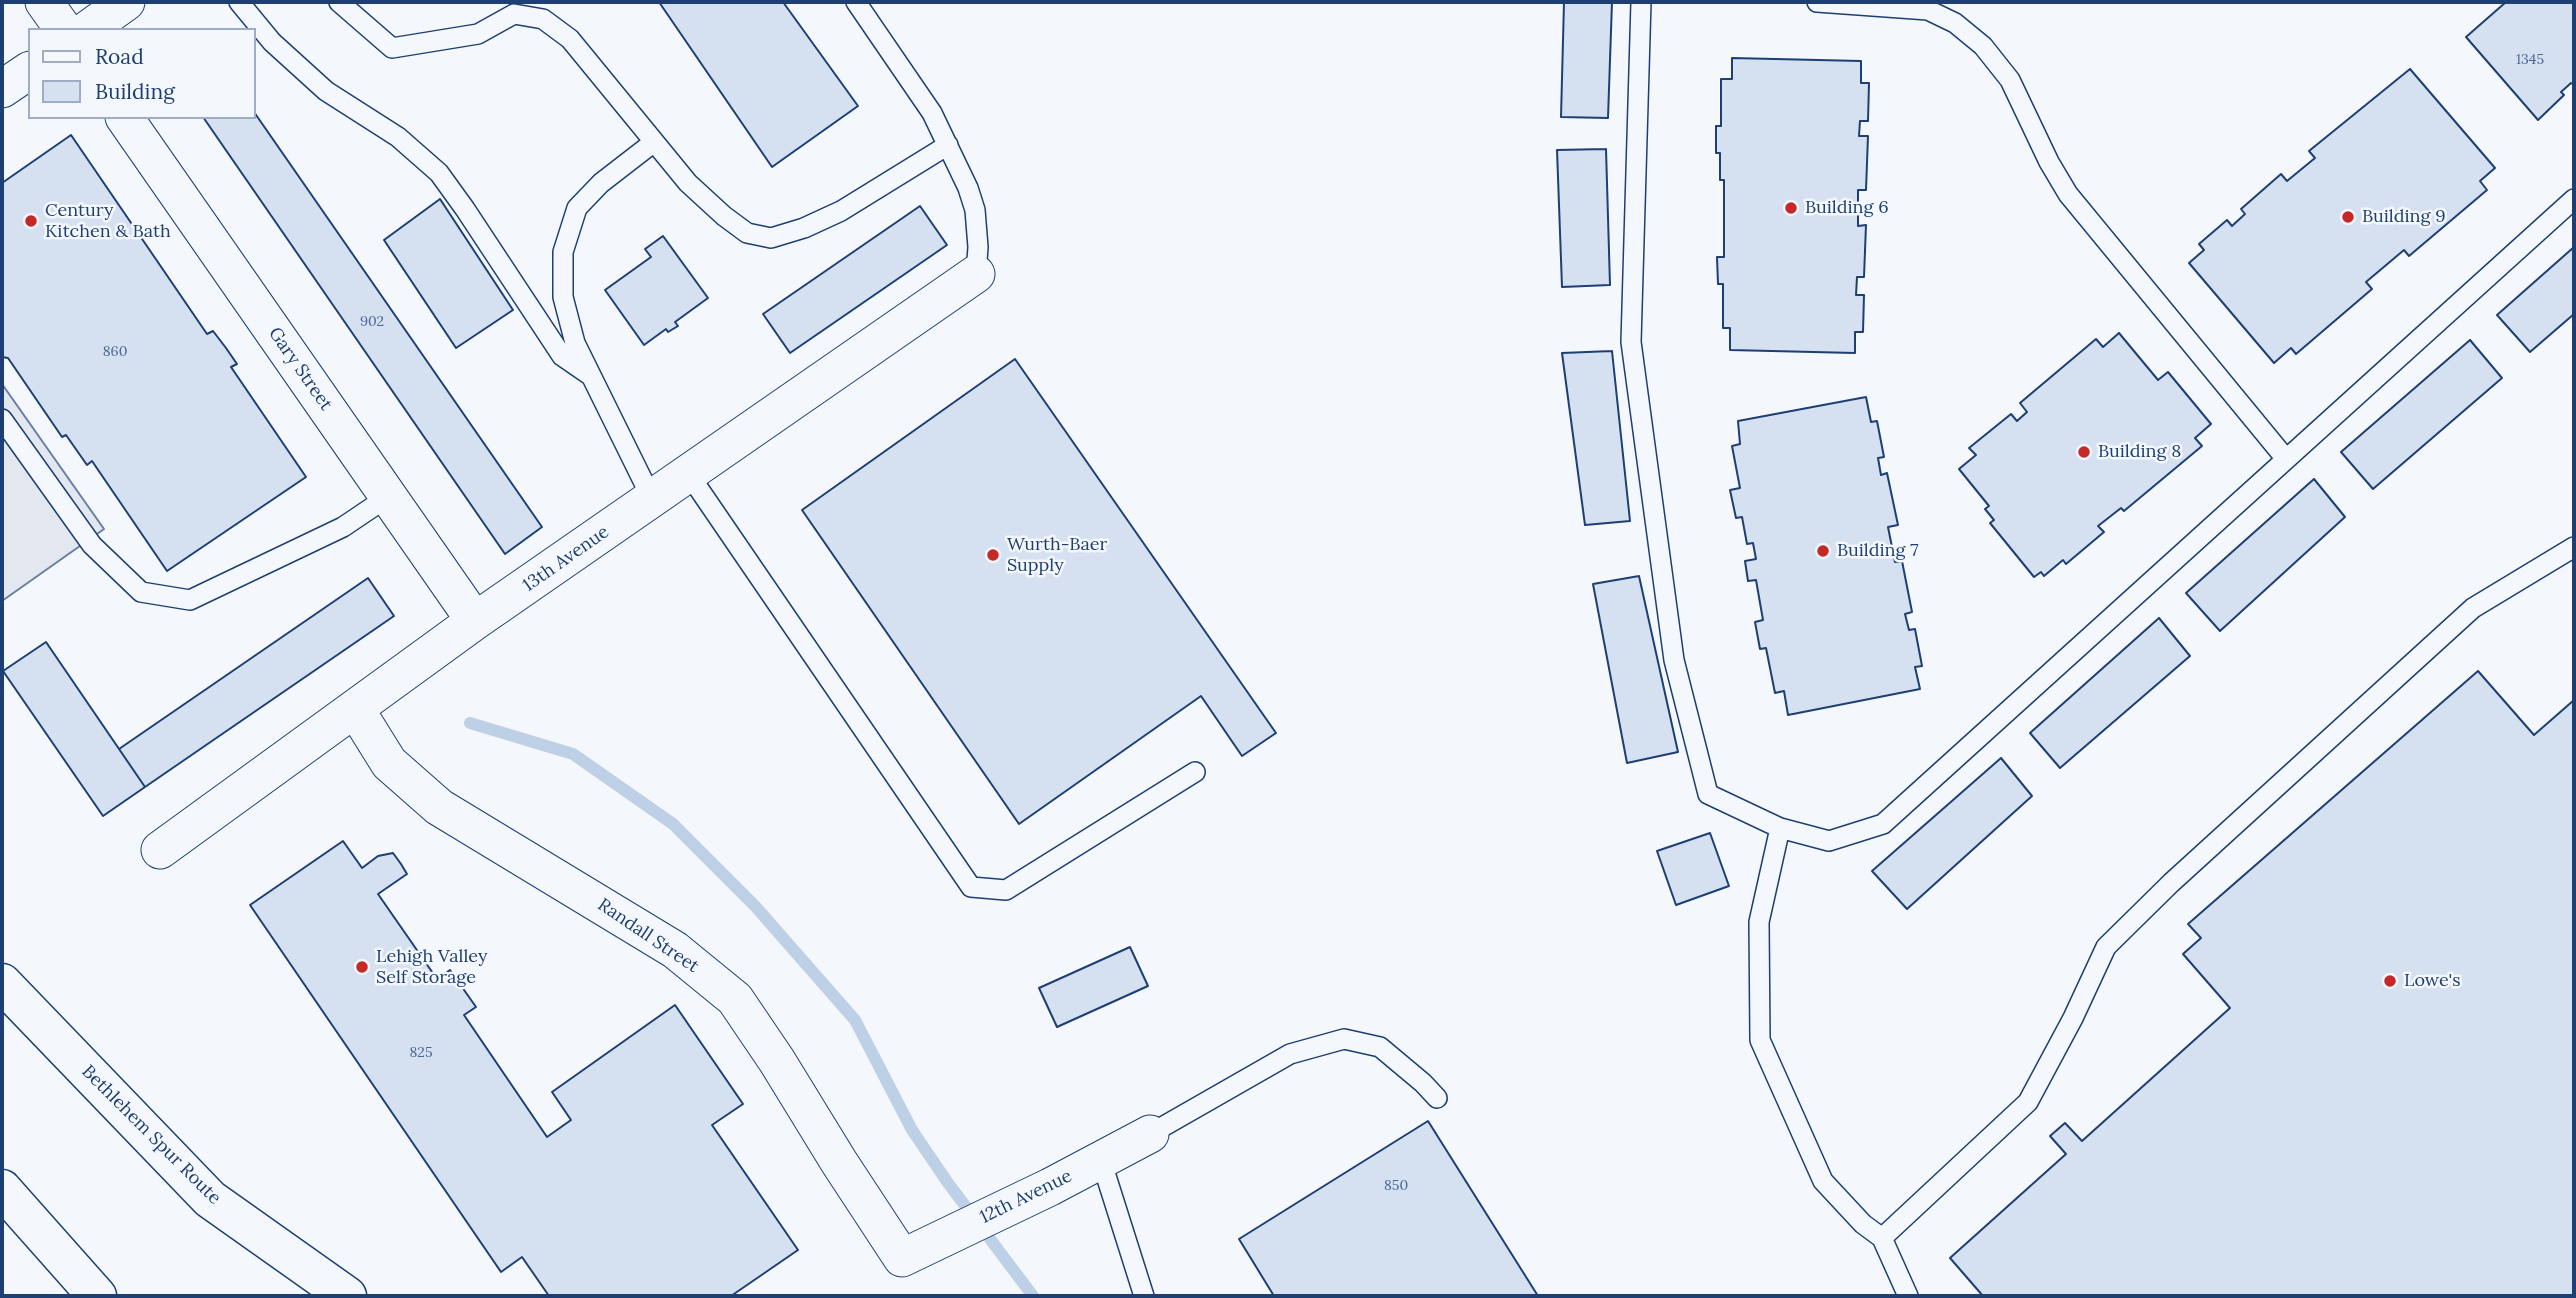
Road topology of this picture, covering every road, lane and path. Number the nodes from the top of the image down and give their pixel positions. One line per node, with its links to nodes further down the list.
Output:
1 (44, 2): 8 (street)
2 (126, 2): 9 (street)
3 (239, 2): 17 (lane)
4 (339, 2): 13 (lane)
5 (856, 2): 14 (lane)
6 (1641, 2): 27 (lane)
7 (1817, 2): 19 (lane)
8 (63, 28)
9 (90, 28)
10 (28, 71): 11 (street)
11 (2, 89)
12 (125, 119): 21 (street, Gary Street)
13 (654, 142): 14 (lane); 17 (lane)
14 (948, 145): 16 (lane)
15 (2574, 199): 19 (lane)
16 (976, 274): 20 (street, 13th Avenue)
17 (591, 376): 22 (lane)
18 (2, 419): 21 (lane)
19 (2286, 459): 27 (lane)
20 (688, 473): 22 (street, 13th Avenue); 26 (lane)
21 (389, 496): 24 (street, Gary Street)
22 (652, 499): 24 (street, 13th Avenue)
23 (2574, 547): 34 (lane)
24 (475, 621): 25 (street, 13th Avenue)
25 (356, 710): 28 (street, 13th Avenue); 35 (street, Randall Street)
26 (1195, 772)
27 (1780, 828): 34 (lane)
28 (160, 850)
29 (2, 983): 37 (highway, Bethlehem Spur Route)
30 (1437, 1098): 31 (lane)
31 (1150, 1134): 32 (street, 12th Avenue)
32 (1101, 1160): 35 (street, 12th Avenue); 38 (lane)
33 (2, 1189): 36 (highway)
34 (1882, 1238): 39 (lane)
35 (902, 1258)
36 (97, 1296)
37 (347, 1296)
38 (1144, 1296)
39 (1908, 1296)

